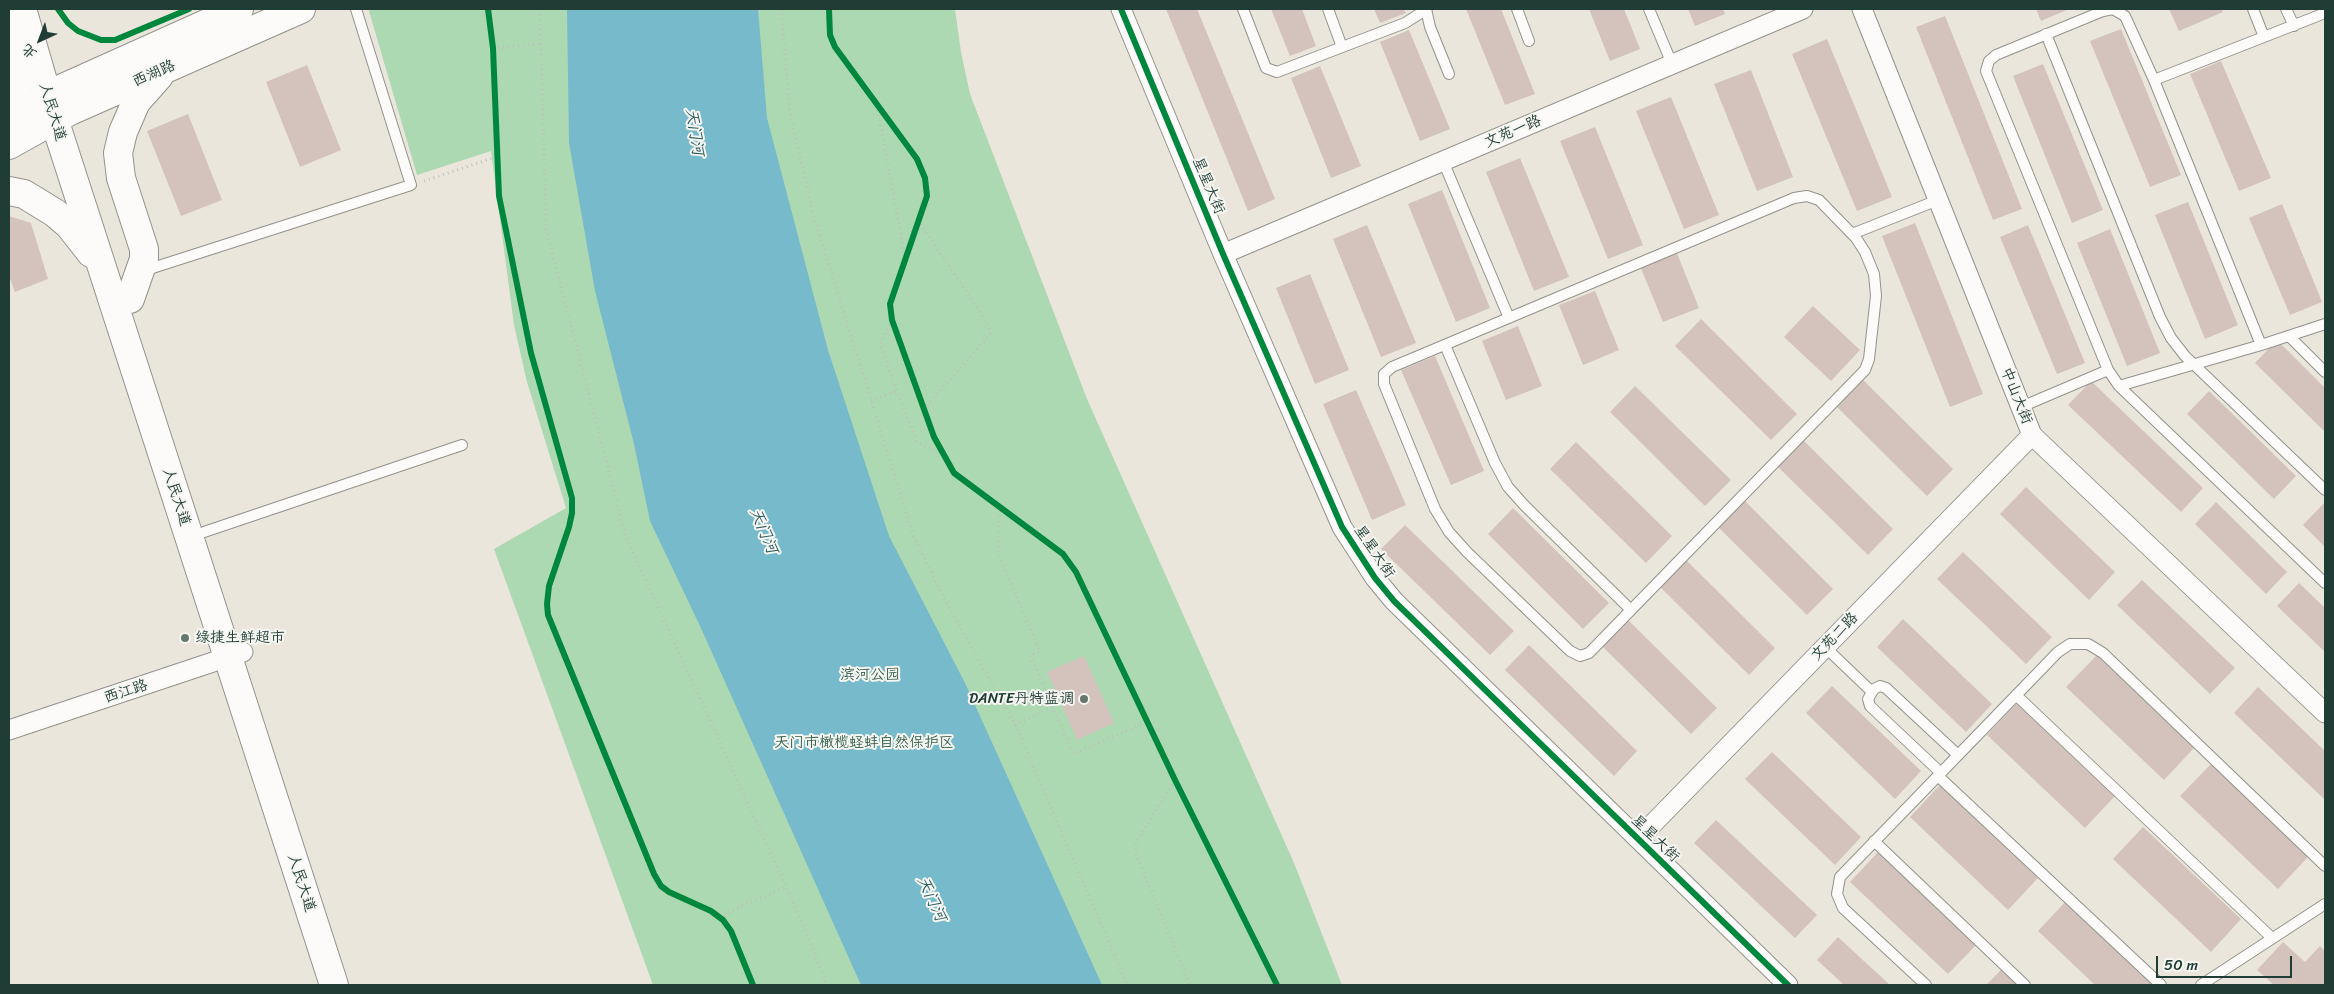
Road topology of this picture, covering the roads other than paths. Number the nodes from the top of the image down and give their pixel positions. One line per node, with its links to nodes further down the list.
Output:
1 (22, 9): 27 (main road, 人民大道)
2 (39, 9): 27 (main road, 人民大道)
3 (239, 9): 27 (main road, 西湖路)
4 (301, 9): 24 (main road, 西湖路)
5 (356, 9): 37 (lane)
6 (1121, 9): 35 (street, 星星大街)
7 (1243, 9): 22 (lane)
8 (1328, 9): 22 (lane)
9 (1427, 9): 22 (lane); 25 (lane)
10 (1517, 9): 21 (lane)
11 (1649, 9): 23 (lane)
12 (1803, 9): 23 (street, 文苑一路)
13 (1862, 9): 33 (street, 中山大街)
14 (2253, 9): 20 (lane)
15 (2286, 9): 17 (lane)
16 (2325, 13): 17 (lane)
17 (2294, 26): 20 (lane)
18 (9, 27): 28 (main road)
19 (2046, 34): 26 (lane); 44 (lane); 45 (lane)
20 (2264, 37): 26 (lane)
21 (1529, 41)
22 (1342, 47)
23 (1672, 64): 31 (street, 文苑一路)
24 (165, 69): 27 (main road, 西湖路); 37 (main road)
25 (1449, 74)
26 (2154, 80): 43 (lane)
27 (58, 104): 29 (main road, 西湖路); 30 (main road, 西湖路); 36 (main road, 人民大道); 38 (main road, 人民大道)
28 (9, 109)
29 (9, 118)
30 (9, 145)
31 (1443, 161): 35 (street, 文苑一路); 39 (lane)
32 (9, 191): 36 (main road)
33 (1938, 200): 34 (lane); 48 (street, 中山大街)
34 (1852, 234): 39 (lane); 54 (lane)
35 (1223, 254): 63 (street, 星星大街)
36 (102, 269): 56 (main road, 人民大道)
37 (140, 272): 38 (main road)
38 (130, 299): 52 (main road, 人民大道)
39 (1509, 318): 42 (lane)
40 (2325, 324): 41 (lane)
41 (2289, 336): 43 (lane); 46 (lane)
42 (1445, 345): 54 (lane); 54 (lane)
43 (2262, 345): 44 (lane)
44 (2194, 365): 47 (lane); 51 (lane)
45 (2108, 370): 47 (lane); 48 (lane)
46 (2325, 372)
47 (2119, 386): 53 (lane)
48 (2021, 406): 49 (street, 中山大街)
49 (2032, 435): 55 (street, 文苑二路); 59 (street, 中山大街)
50 (462, 445): 52 (lane)
51 (2325, 490)
52 (204, 532): 56 (main road, 人民大道)
53 (2325, 583)
54 (1632, 610)
55 (1825, 648): 57 (lane); 63 (street, 文苑二路)
56 (235, 655): 60 (street, 西江路); 68 (main road, 人民大道); 69 (main road, 人民大道)
57 (1871, 691): 61 (lane); 62 (lane)
58 (2016, 695): 61 (lane); 65 (lane); 67 (lane)
59 (2325, 713)
60 (9, 730)
61 (1958, 755): 62 (lane)
62 (1939, 774): 64 (lane); 73 (lane)
63 (1638, 839): 70 (street, 星星大街)
64 (1874, 842): 71 (lane); 72 (lane)
65 (2325, 866)
66 (2325, 904): 67 (lane)
67 (2272, 938): 74 (lane)
68 (334, 985)
69 (349, 985)
70 (1788, 985)
71 (1926, 985)
72 (2025, 985)
73 (2161, 985)
74 (2201, 985)

